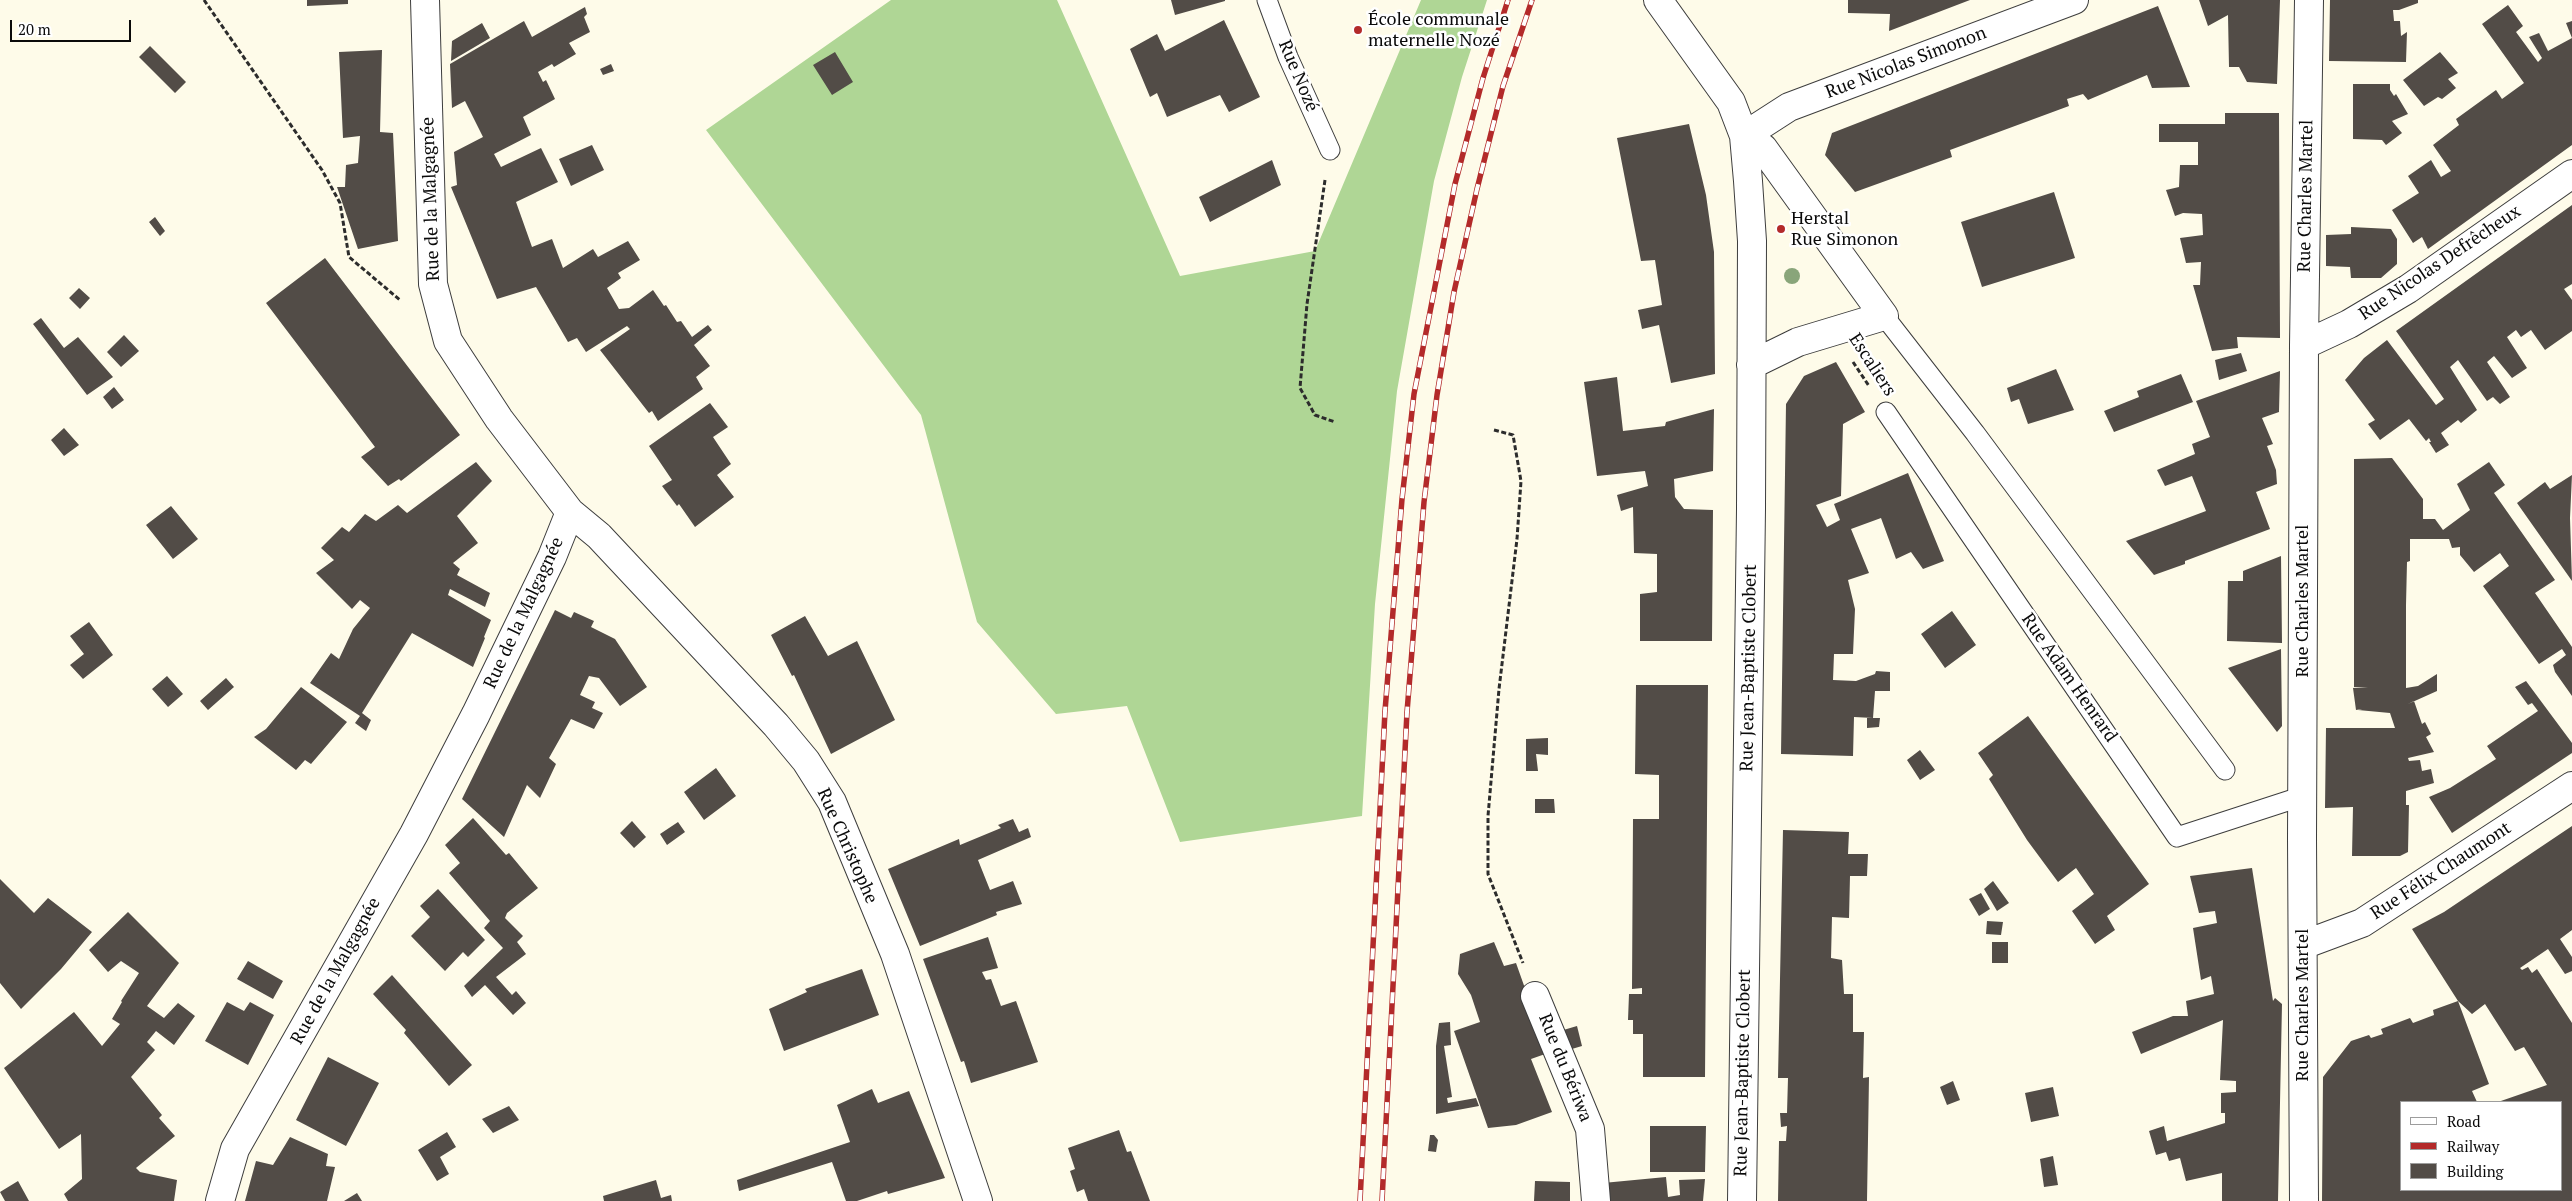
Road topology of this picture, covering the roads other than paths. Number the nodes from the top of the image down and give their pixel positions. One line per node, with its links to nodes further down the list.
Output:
1 (425, 0): 13 (street, Rue de la Malgagnée)
2 (1267, 0): 7 (lane, Rue Nozé)
3 (1658, 0): 6 (street, Rue Jean-Baptiste Clobert)
4 (2074, 0): 6 (street, Rue Nicolas Simonon)
5 (2309, 0): 10 (street, Rue Charles Martel)
6 (1744, 136): 9 (street); 11 (street, Rue Jean-Baptiste Clobert)
7 (1330, 150)
8 (2572, 174): 10 (street, Rue Nicolas Defrêcheux)
9 (1884, 316): 11 (street); 14 (lane)
10 (2304, 345): 16 (street, Rue Charles Martel)
11 (1751, 365): 22 (street, Rue Jean-Baptiste Clobert)
12 (1886, 412): 16 (lane, Rue Adam Henrard)
13 (570, 512): 19 (street, Rue de la Malgagnée); 20 (street, Rue Christophe)
14 (2225, 770)
15 (2572, 786): 17 (street, Rue Félix Chaumont)
16 (2303, 796): 17 (street, Rue Charles Martel)
17 (2303, 945): 23 (street, Rue Charles Martel)
18 (1535, 996): 21 (street, Rue du Bériwa)
19 (220, 1201)
20 (978, 1201)
21 (1596, 1201)
22 (1742, 1201)
23 (2304, 1201)

